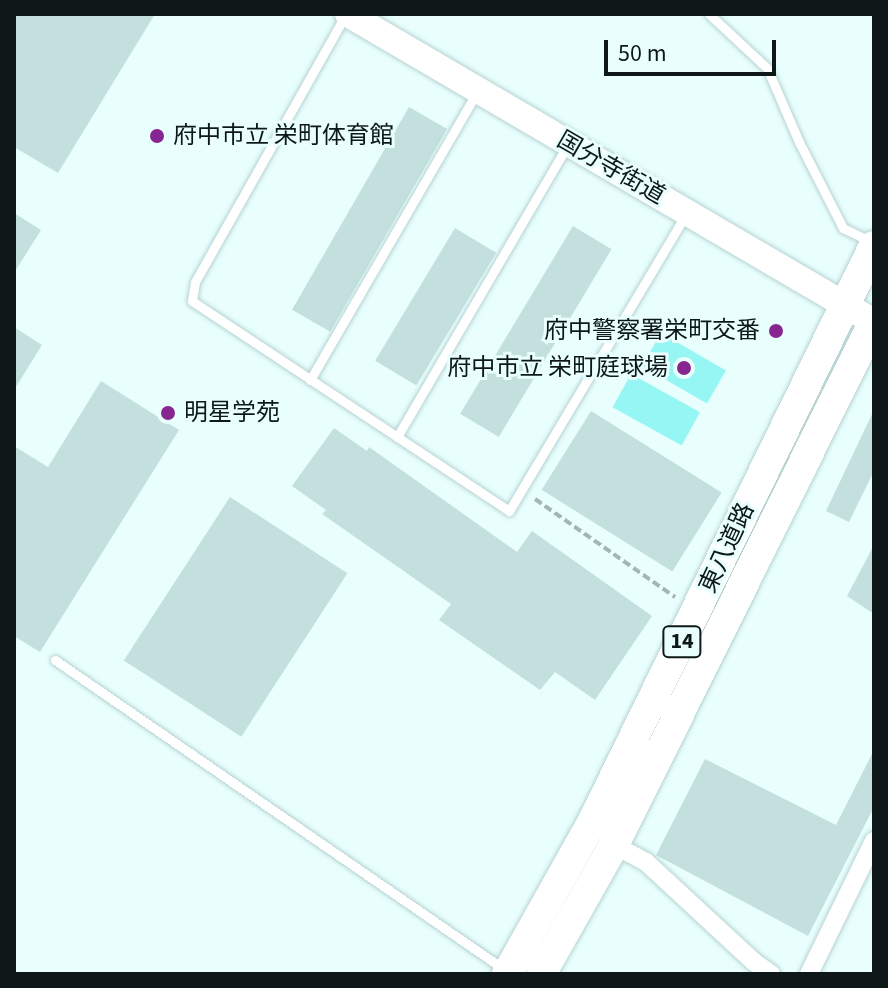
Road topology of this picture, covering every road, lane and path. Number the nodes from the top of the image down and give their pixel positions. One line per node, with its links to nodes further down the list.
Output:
1 (347, 14): 3 (main road, 国分寺街道); 9 (lane)
2 (709, 14): 6 (lane)
3 (478, 90): 4 (main road, 国分寺街道); 9 (lane)
4 (569, 143): 5 (main road, 国分寺街道); 10 (lane)
5 (687, 212): 7 (main road, 国分寺街道); 11 (lane)
6 (874, 245): 7 (main road, 東八道路 / 14)
7 (845, 304): 8 (main road, 国分寺街道); 12 (main road, 東八道路 / 14)
8 (874, 321): 15 (main road, 東八道路 / 14)
9 (310, 380): 10 (lane)
10 (397, 437): 11 (lane)
11 (520, 489): 12 (path)
12 (699, 609): 17 (main road, 東八道路 / 14)
13 (55, 660): 17 (lane)
14 (874, 841): 16 (street)
15 (614, 845): 18 (main road, 東八道路 / 14); 19 (street)
16 (868, 872): 20 (street)
17 (509, 973)
18 (541, 974)
19 (771, 974)
20 (809, 974)

